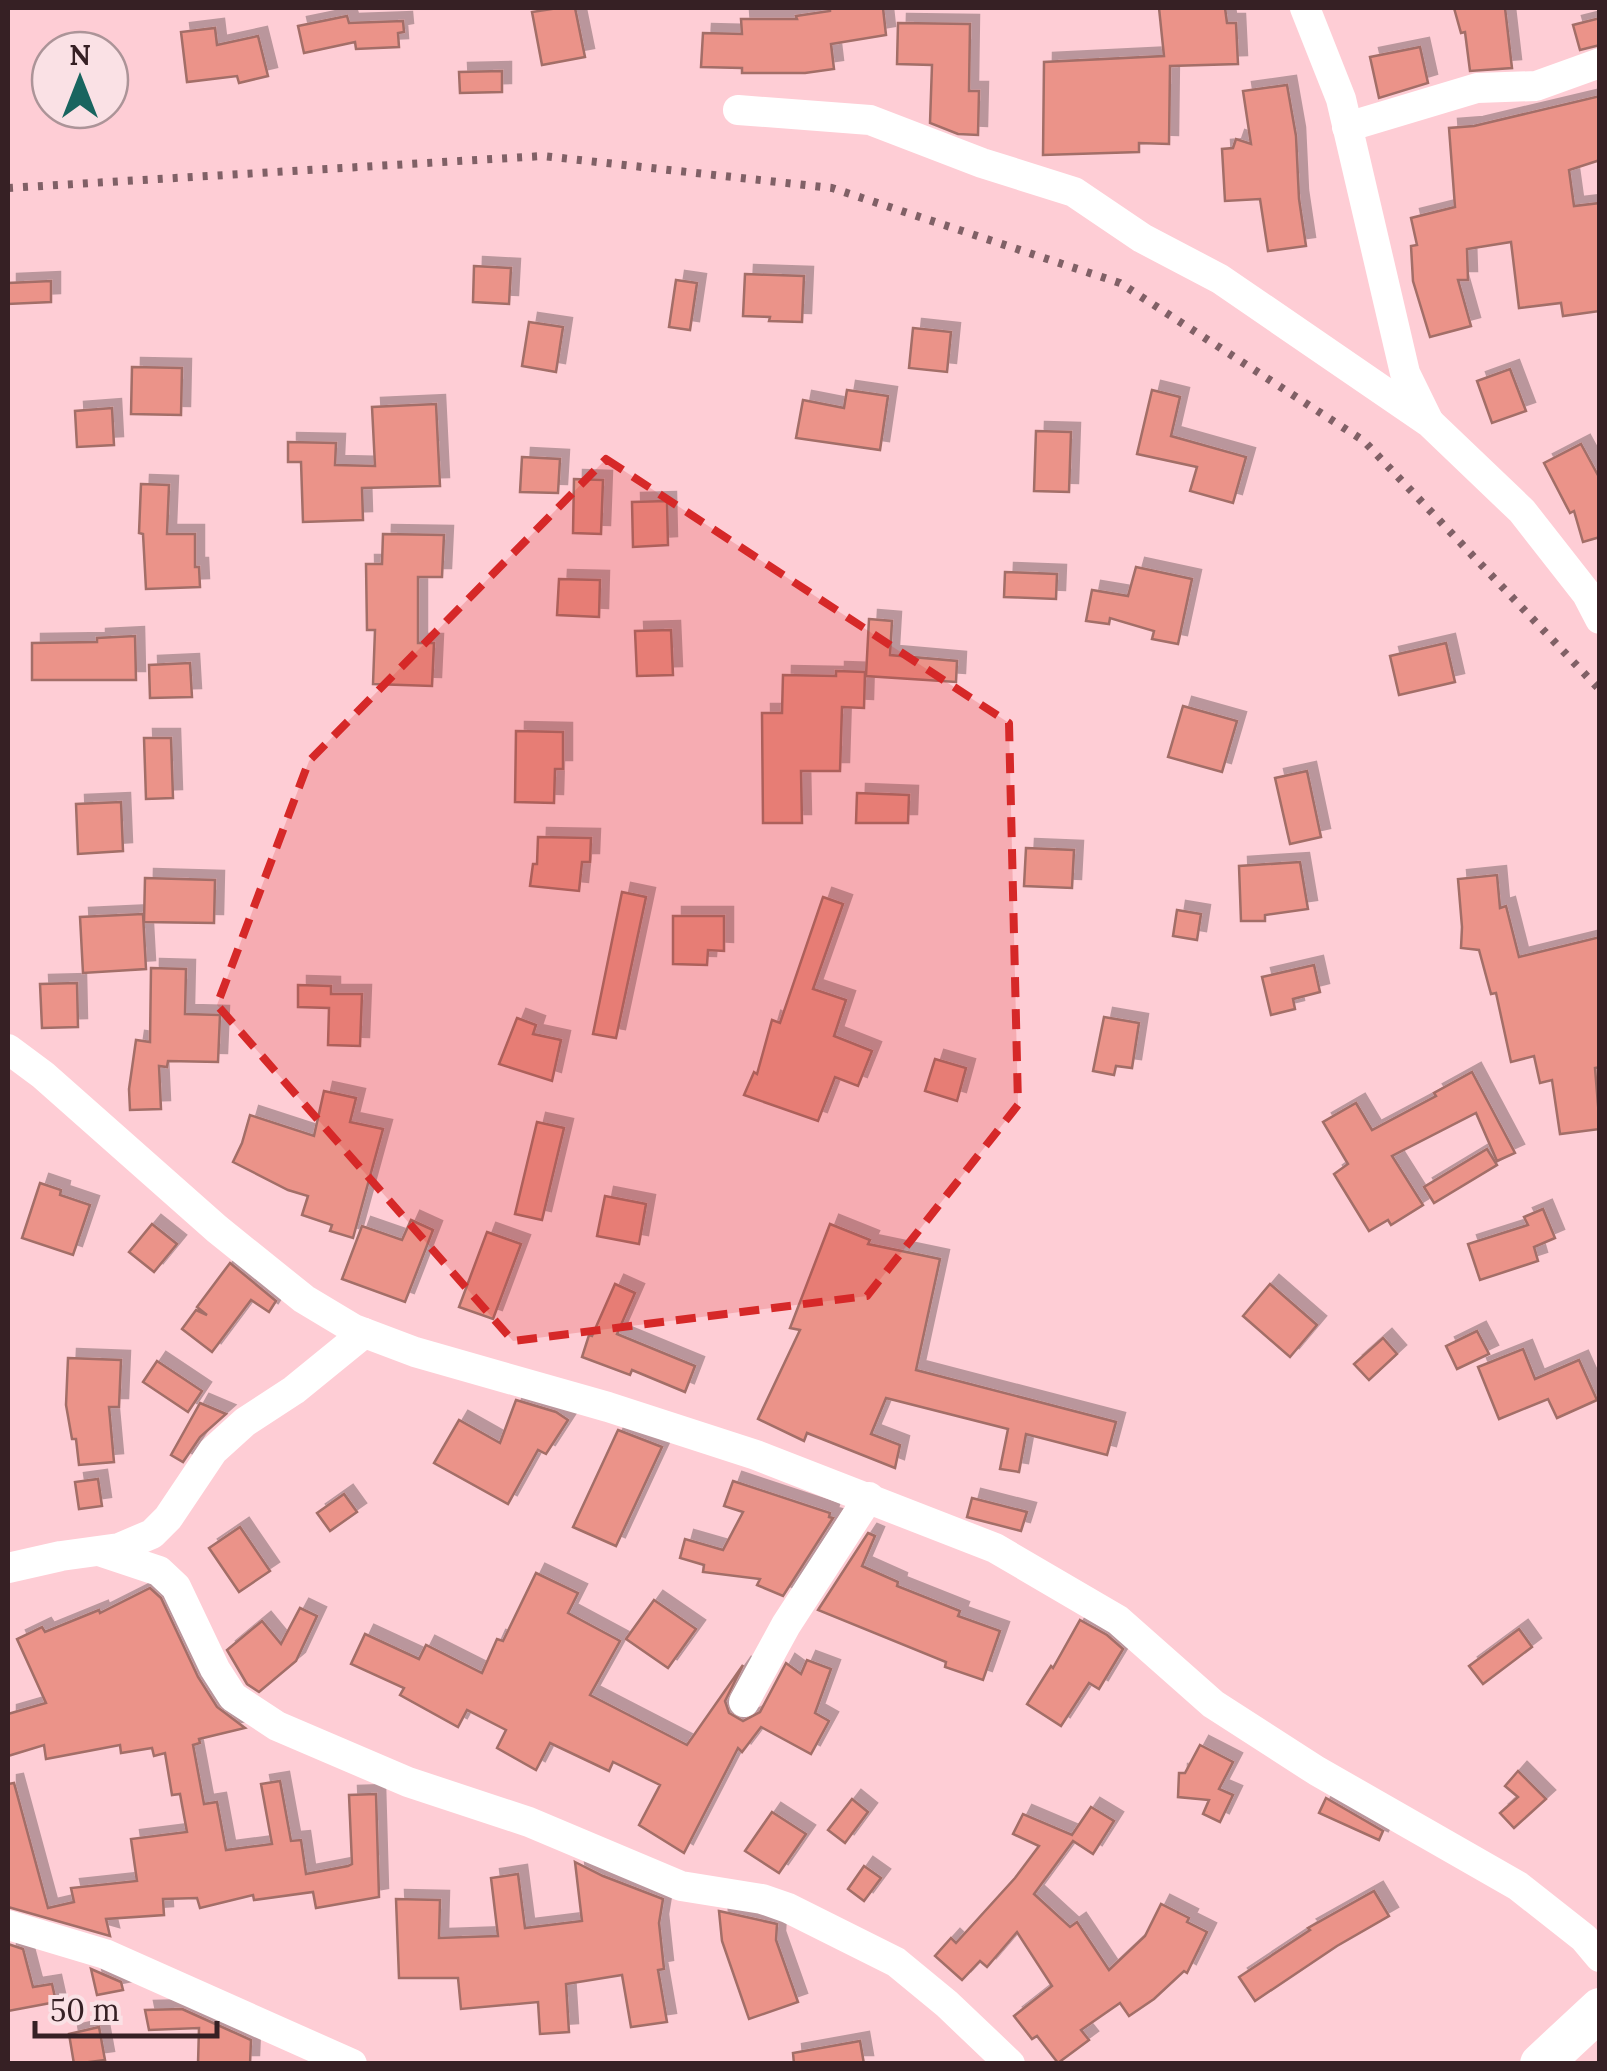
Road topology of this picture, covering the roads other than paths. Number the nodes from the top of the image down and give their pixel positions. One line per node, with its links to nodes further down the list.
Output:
1 (1305, 8): 4 (street)
2 (1600, 64): 4 (street)
3 (738, 110): 5 (street)
4 (1348, 126): 5 (street)
5 (1430, 423): 6 (street)
6 (1600, 619)
7 (8, 1049): 8 (street)
8 (364, 1334): 9 (street); 10 (street)
9 (869, 1497): 12 (street); 14 (street)
10 (102, 1552): 11 (street); 17 (street)
11 (8, 1568)
12 (744, 1702)
13 (8, 1925): 16 (street)
14 (1600, 1957)
15 (1600, 2009): 18 (street)
16 (352, 2064)
17 (1010, 2064)
18 (1541, 2064)

